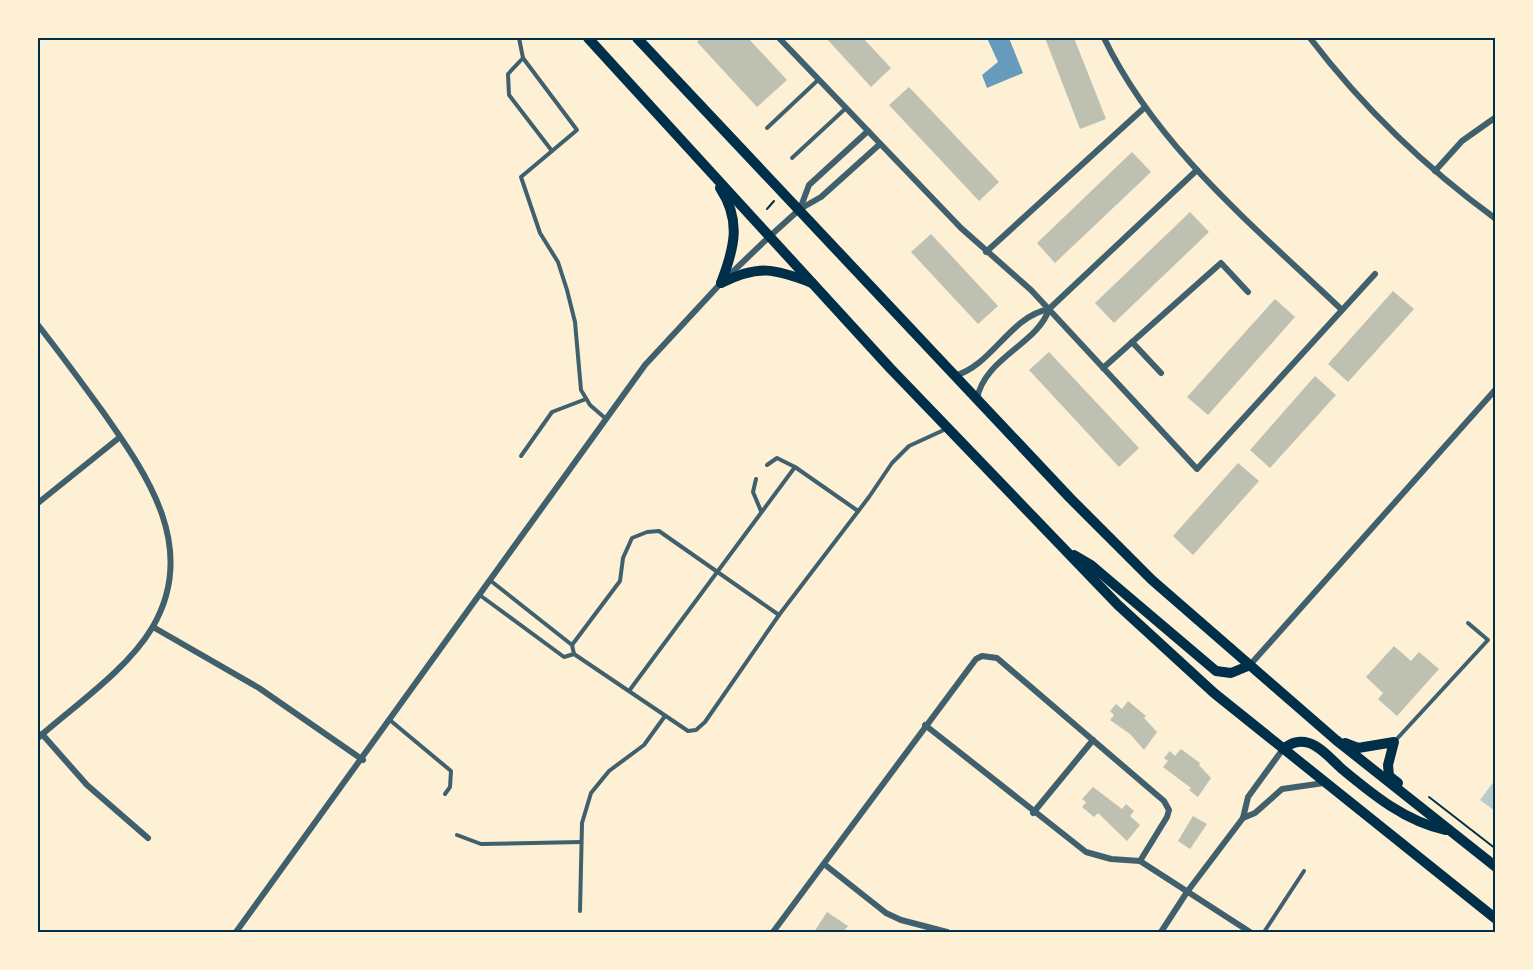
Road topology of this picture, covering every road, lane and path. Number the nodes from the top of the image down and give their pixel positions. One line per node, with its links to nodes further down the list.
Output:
1 (519, 38): 7 (lane)
2 (588, 38): 17 (main road)
3 (637, 38): 22 (main road)
4 (779, 38): 8 (street)
5 (1104, 38): 10 (street)
6 (1310, 38): 19 (street)
7 (523, 58): 15 (lane); 15 (lane)
8 (819, 80): 9 (street); 12 (lane)
9 (846, 108): 13 (street); 16 (lane)
10 (1144, 108): 18 (street); 25 (street)
11 (1496, 117): 19 (street)
12 (767, 128)
13 (868, 131): 14 (street); 22 (street)
14 (880, 144): 22 (street); 25 (street)
15 (552, 152): 38 (lane)
16 (792, 158)
17 (703, 163): 24 (main road); 27 (main road)
18 (1197, 170): 30 (street); 31 (street)
19 (1435, 171): 23 (street)
20 (774, 201): 21 (path)
21 (767, 209)
22 (800, 209): 24 (street); 36 (main road)
23 (1496, 219)
24 (770, 236): 27 (street); 28 (main road)
25 (986, 252): 30 (street)
26 (1375, 274): 31 (street)
27 (721, 283): 28 (main road); 40 (street)
28 (814, 284): 41 (main road)
29 (1248, 292): 33 (street)
30 (1049, 309): 34 (street); 36 (street); 39 (street)
31 (1342, 310): 34 (street)
32 (38, 325): 42 (street)
33 (1132, 342): 34 (street); 35 (street)
34 (1103, 368)
35 (1161, 373)
36 (954, 376): 39 (main road)
37 (1496, 389): 59 (street)
38 (586, 399): 40 (lane); 43 (lane)
39 (976, 399): 59 (main road)
40 (605, 418): 52 (street)
41 (947, 428): 48 (lane); 50 (main road)
42 (120, 437): 47 (street); 56 (street)
43 (521, 456)
44 (766, 465): 45 (lane)
45 (795, 467): 48 (lane); 49 (lane)
46 (756, 479): 49 (lane)
47 (38, 503)
48 (858, 511): 54 (lane)
49 (761, 512): 51 (lane)
50 (1061, 547): 59 (main road); 68 (main road)
51 (716, 570): 54 (lane); 57 (lane); 60 (lane)
52 (491, 581): 53 (street); 57 (lane)
53 (481, 596): 58 (lane); 62 (street)
54 (779, 615): 61 (lane)
55 (1468, 623): 67 (lane)
56 (153, 627): 64 (street); 69 (street)
57 (572, 645): 58 (lane)
58 (574, 654): 60 (lane)
59 (1248, 666): 66 (main road)
60 (628, 691): 61 (lane)
61 (665, 716): 78 (lane)
62 (391, 721): 69 (street); 72 (lane)
63 (925, 725): 65 (street); 73 (street); 81 (street)
64 (40, 736): 77 (street)
65 (1093, 740): 73 (street); 80 (street)
66 (1336, 740): 67 (main road); 75 (main road)
67 (1394, 742): 75 (main road)
68 (1283, 749): 70 (main road); 74 (street); 75 (main road)
69 (363, 760): 87 (street)
70 (1324, 783): 74 (street); 86 (main road)
71 (1421, 791): 79 (path)
72 (445, 794)
73 (1034, 813): 80 (street)
74 (1243, 818): 84 (street)
75 (1449, 831): 82 (main road)
76 (457, 835): 78 (lane)
77 (148, 838)
78 (581, 842): 85 (lane)
79 (1496, 849)
80 (1140, 861): 84 (street)
81 (824, 864): 88 (street); 89 (street)
82 (1496, 867)
83 (1304, 871): 92 (lane)
84 (1187, 892): 90 (street); 91 (street)
85 (580, 911)
86 (1496, 920)
87 (236, 933)
88 (773, 933)
89 (947, 933)
90 (1161, 933)
91 (1250, 933)
92 (1264, 933)

